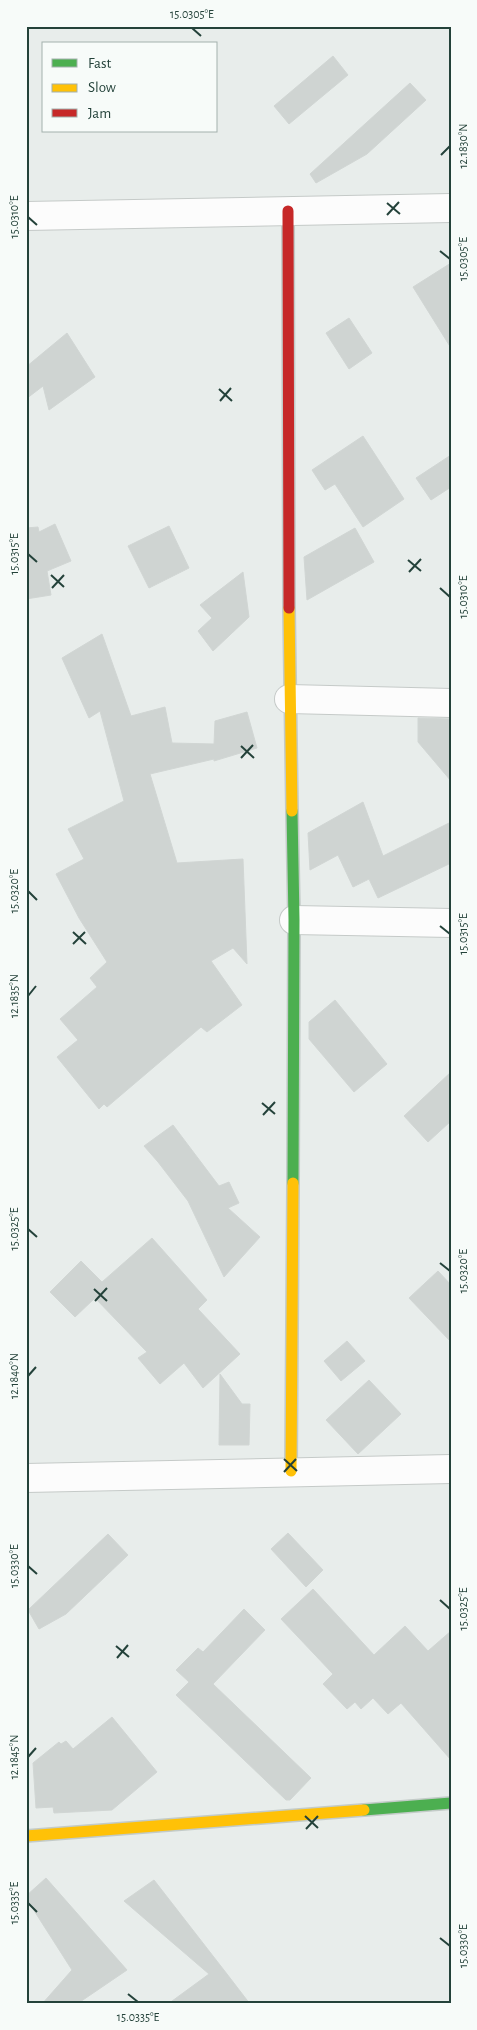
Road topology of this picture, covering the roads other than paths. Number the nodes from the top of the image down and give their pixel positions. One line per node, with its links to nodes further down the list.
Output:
1 (451, 208): 2 (street)
2 (288, 211): 3 (street); 4 (street)
3 (26, 216)
4 (289, 699): 5 (street); 6 (street)
5 (451, 703)
6 (294, 920): 7 (street); 9 (street)
7 (451, 922)
8 (451, 1469): 9 (street)
9 (291, 1471): 10 (street)
10 (26, 1478)
11 (451, 1803): 12 (street)
12 (26, 1836)

